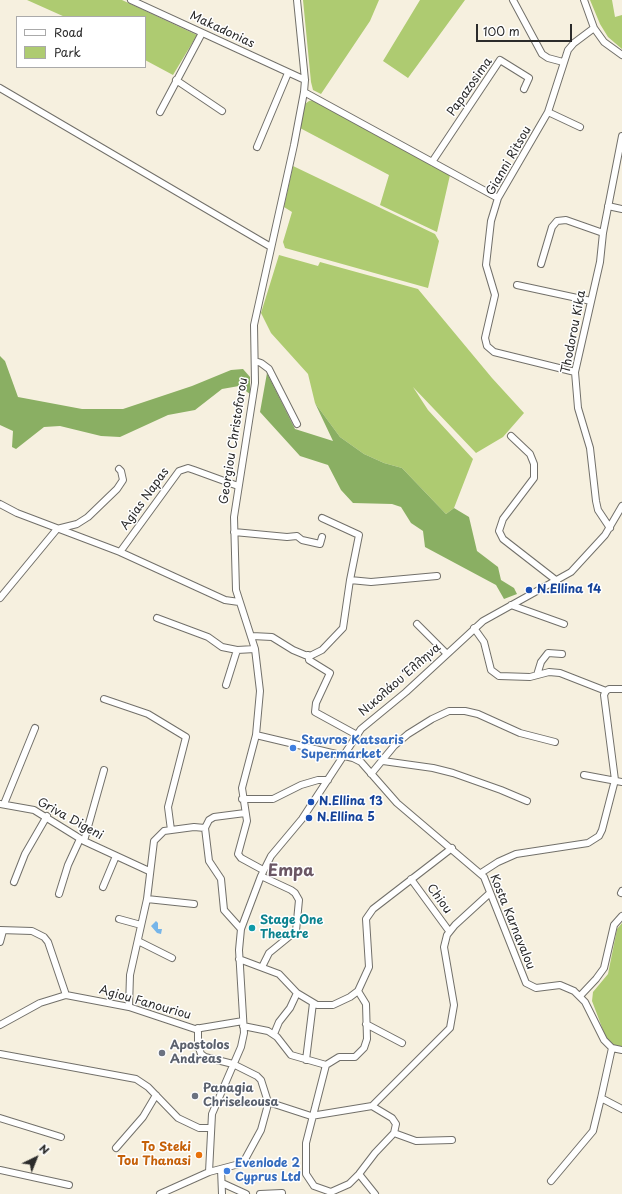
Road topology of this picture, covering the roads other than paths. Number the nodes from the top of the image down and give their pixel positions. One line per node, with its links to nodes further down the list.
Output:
1 (131, 0): 6 (street, Makadonias)
2 (297, 0): 11 (street, Georgiou Christoforou)
3 (513, 0): 8 (street)
4 (584, 0): 5 (street)
5 (594, 28): 7 (street); 8 (street, Gianni Ritsou)
6 (202, 33): 9 (street, Makadonias); 10 (street)
7 (622, 55)
8 (563, 62): 17 (street, Gianni Ritsou)
9 (288, 72): 11 (street, Makadonias); 20 (street)
10 (176, 80): 15 (street); 16 (street)
11 (305, 80): 14 (street, Georgiou Christoforou)
12 (0, 88): 26 (street)
13 (524, 89): 21 (street, Papazosima)
14 (304, 92): 21 (street); 26 (street, Georgiou Christoforou)
15 (222, 111)
16 (160, 112)
17 (548, 112): 18 (street); 22 (street, Gianni Ritsou)
18 (580, 127)
19 (622, 136): 23 (street, Thodorou Kika)
20 (257, 147)
21 (432, 162): 22 (street)
22 (498, 198): 31 (street, Gianni Ritsou)
23 (608, 206): 24 (street); 25 (street, Thodorou Kika)
24 (622, 209)
25 (603, 233): 27 (street); 29 (street, Thodorou Kika)
26 (271, 247): 30 (street, Georgiou Christoforou)
27 (541, 264)
28 (517, 285): 29 (street)
29 (591, 301): 31 (street, Thodorou Kika)
30 (255, 361): 32 (street); 35 (street, Georgiou Christoforou)
31 (575, 372): 41 (street, Thodorou Kika)
32 (297, 424)
33 (511, 436): 47 (street)
34 (119, 469): 40 (street)
35 (238, 486): 42 (street, Georgiou Christoforou); 44 (street, Agias Napas)
36 (0, 504): 40 (street)
37 (622, 506): 38 (street, Νικολάου Έλληνα)
38 (620, 516): 41 (street, Νικολάου Έλληνα)
39 (322, 518): 46 (street)
40 (57, 528): 44 (street); 48 (street)
41 (610, 528): 47 (street, Νικολάου Έλληνα)
42 (234, 532): 43 (street); 49 (street, Georgiou Christoforou)
43 (322, 537)
44 (120, 552): 49 (street)
45 (437, 576): 46 (street)
46 (350, 580): 60 (street)
47 (557, 581): 50 (street, Νικολάου Έλληνα)
48 (0, 598)
49 (239, 602): 55 (street, Georgiou Christoforou)
50 (511, 605): 53 (street); 54 (street, Νικολάου Έλληνα)
51 (157, 618): 57 (street)
52 (417, 624): 58 (street)
53 (564, 624)
54 (474, 628): 58 (street, Νικολάου Έλληνα); 61 (street)
55 (252, 636): 56 (street, Georgiou Christoforou); 60 (street)
56 (255, 648): 57 (street); 67 (street, Georgiou Christoforou)
57 (237, 650): 62 (street)
58 (447, 654): 68 (street, Νικολάου Έλληνα)
59 (562, 654): 61 (street)
60 (308, 656): 68 (street)
61 (537, 675): 64 (street)
62 (226, 684)
63 (622, 689): 64 (street)
64 (606, 691): 76 (street)
65 (104, 699): 84 (street)
66 (35, 728): 80 (street)
67 (256, 735): 70 (street, Kosta Karnavalou); 78 (street, Georgiou Christoforou)
68 (357, 735): 70 (street, Νικολάου Έλληνα)
69 (555, 742): 71 (street)
70 (344, 756): 73 (street, Kosta Karnavalou); 75 (street, Νικολάου Έλληνα)
71 (383, 761): 73 (street); 79 (street)
72 (104, 770): 85 (street)
73 (371, 774): 86 (street, Kosta Karnavalou)
74 (584, 776): 76 (street)
75 (328, 780): 78 (street); 89 (street, Νικολάου Έλληνα)
76 (615, 780): 77 (street); 90 (street)
77 (622, 782)
78 (242, 799): 81 (street, Georgiou Christoforou)
79 (527, 801)
80 (2, 804): 82 (street, Griva Digeni)
81 (245, 813): 83 (street); 89 (street, Georgiou Christoforou)
82 (47, 816): 85 (street, Griva Digeni); 92 (street)
83 (205, 828): 84 (street); 101 (street)
84 (171, 830): 88 (street)
85 (82, 840): 87 (street, Griva Digeni); 95 (street)
86 (452, 848): 90 (street, Kosta Karnavalou); 91 (street)
87 (116, 856): 88 (street, Griva Digeni); 93 (street)
88 (150, 871): 96 (street)
89 (262, 873): 101 (street, Νικολάου Έλληνα); 108 (street)
90 (481, 874): 94 (street, Kosta Karnavalou)
91 (411, 879): 103 (street, Chiou); 109 (street)
92 (14, 882)
93 (103, 887)
94 (490, 893): 103 (street); 112 (street, Kosta Karnavalou)
95 (59, 894)
96 (147, 899): 97 (street); 100 (street)
97 (194, 904)
98 (622, 916): 112 (street)
99 (119, 919): 100 (street)
100 (142, 925): 104 (street)
101 (241, 929): 107 (street, Νικολάου Έλληνα)
102 (2, 930): 105 (street); 111 (street)
103 (449, 932): 130 (street)
104 (138, 941): 106 (street); 114 (street)
105 (0, 942)
106 (172, 958)
107 (239, 959): 108 (street); 115 (street, Νικολάου Έλληνα)
108 (262, 967): 110 (street)
109 (358, 991): 113 (street); 116 (street)
110 (297, 993): 113 (street); 119 (street)
111 (66, 995): 114 (street, Agiou Fanouriou); 117 (street, Agiou Fanouriou)
112 (580, 996): 121 (street, Kosta Karnavalou)
113 (313, 1003): 124 (street)
114 (129, 1007): 118 (street, Agiou Fanouriou)
115 (243, 1024): 118 (street, Agiou Fanouriou); 119 (street); 125 (street, Νικολάου Έλληνα)
116 (366, 1024): 120 (street); 126 (street)
117 (0, 1025)
118 (198, 1028): 125 (street)
119 (274, 1034): 124 (street)
120 (402, 1043)
121 (612, 1048): 122 (street); 128 (street)
122 (622, 1050)
123 (0, 1054): 127 (street)
124 (306, 1060): 126 (street)
125 (233, 1064): 129 (street); 134 (street, Νικολάου Έλληνα)
126 (326, 1065): 132 (street)
127 (156, 1095): 134 (street); 138 (street)
128 (601, 1098): 131 (street); 143 (street)
129 (268, 1102): 132 (street); 139 (street)
130 (372, 1106): 132 (street); 135 (street)
131 (622, 1109)
132 (312, 1116): 147 (street)
133 (0, 1118): 136 (street)
134 (210, 1128): 141 (street, Νικολάου Έλληνα)
135 (394, 1133): 137 (street); 142 (street)
136 (60, 1137)
137 (452, 1140)
138 (116, 1148)
139 (221, 1169): 141 (street); 144 (street)
140 (0, 1170): 145 (street)
141 (209, 1172): 148 (street)
142 (359, 1174): 147 (street); 152 (street)
143 (551, 1181)
144 (222, 1183): 149 (street); 150 (street)
145 (69, 1185)
146 (282, 1193): 151 (street)
147 (331, 1193)
148 (160, 1194)
149 (222, 1194)
150 (246, 1194)
151 (260, 1194)
152 (375, 1194)

